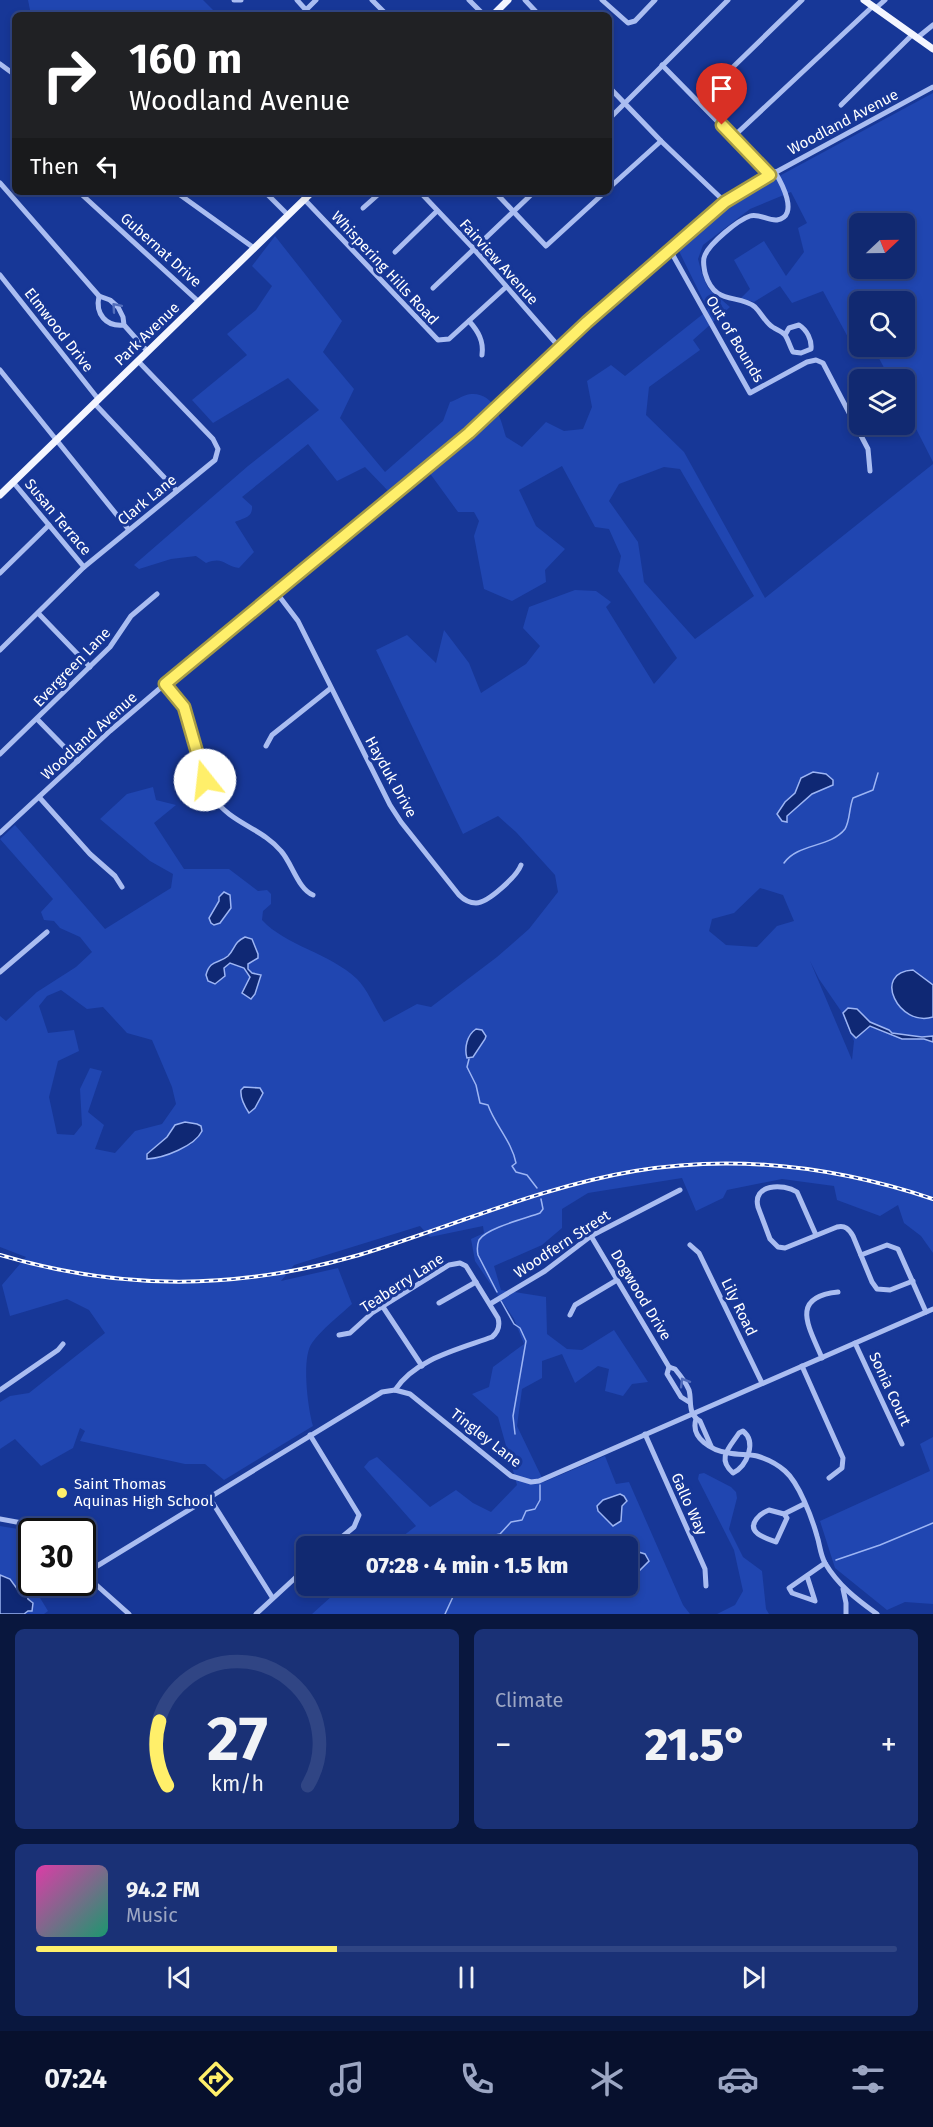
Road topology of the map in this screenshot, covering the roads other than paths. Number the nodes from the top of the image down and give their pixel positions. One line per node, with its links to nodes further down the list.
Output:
1 (234, 0): 2 (street)
2 (241, 0)
3 (297, 0): 16 (street)
4 (316, 0): 16 (street)
5 (372, 0): 18 (street)
6 (469, 0): 19 (street)
7 (508, 0): 20 (main road)
8 (525, 0): 21 (street)
9 (602, 0): 10 (street)
10 (655, 0)
11 (728, 0): 25 (street)
12 (802, 0): 28 (street)
13 (864, 0): 15 (main road)
14 (885, 0): 15 (street)
15 (874, 7): 23 (main road); 32 (street)
16 (306, 9): 17 (street)
17 (304, 12)
18 (384, 12)
19 (481, 12)
20 (496, 12)
21 (536, 12)
22 (933, 25): 23 (street)
23 (915, 36): 24 (main road); 30 (street)
24 (933, 49)
25 (662, 65): 28 (street); 29 (street)
26 (933, 87): 34 (street, Woodland Avenue)
27 (612, 90): 29 (street)
28 (698, 101): 32 (street)
29 (625, 104): 31 (street); 33 (street)
30 (841, 105)
31 (612, 116)
32 (733, 137): 34 (street)
33 (661, 141): 36 (street); 47 (street)
34 (772, 174): 47 (street, Woodland Avenue); 63 (street)
35 (0, 183): 59 (street)
36 (612, 185)
37 (82, 195): 60 (street, Gubernat Drive)
38 (180, 195): 52 (street)
39 (268, 195): 51 (street)
40 (309, 195): 46 (main road, Park Avenue)
41 (378, 195): 48 (street)
42 (423, 195): 49 (street, Fairview Avenue)
43 (498, 195): 50 (street)
44 (531, 195): 50 (street)
45 (602, 195): 50 (street)
46 (304, 199): 51 (main road, Park Avenue); 61 (street, Whispering Hills Road)
47 (725, 202): 54 (street, Woodland Avenue)
48 (363, 208)
49 (437, 211): 53 (street, Fairview Avenue); 55 (street)
50 (514, 212): 53 (street)
51 (288, 215): 52 (main road, Park Avenue)
52 (254, 248): 60 (main road, Park Avenue)
53 (473, 248): 57 (street, Fairview Avenue); 58 (street)
54 (670, 250): 64 (street, Woodland Avenue); 71 (street, Out of Bounds)
55 (395, 252)
56 (0, 275): 69 (street, Elmwood Drive)
57 (506, 287): 61 (street, Whispering Hills Road); 64 (street, Fairview Avenue)
58 (433, 288)
59 (99, 296): 62 (street, one-way to 59); 62 (street)
60 (199, 302): 65 (main road, Park Avenue)
61 (469, 321): 66 (street)
62 (124, 325): 65 (street)
63 (785, 335): 63 (street)
64 (560, 348): 79 (street, Woodland Avenue)
65 (148, 352): 67 (main road, Park Avenue)
66 (482, 355)
67 (138, 361): 69 (main road, Park Avenue); 73 (street, Clark Lane)
68 (0, 370): 70 (street)
69 (97, 402): 70 (main road, Park Avenue); 73 (street, Elmwood Drive)
70 (56, 441): 72 (main road, Park Avenue); 76 (street)
71 (870, 471)
72 (13, 482): 74 (main road, Park Avenue); 75 (street, Susan Terrace)
73 (177, 491): 76 (street, Clark Lane)
74 (0, 495)
75 (49, 525): 77 (street, Susan Terrace); 78 (street)
76 (129, 530): 77 (street, Clark Lane)
77 (84, 567): 81 (street, Clark Lane)
78 (0, 573)
79 (276, 592): 84 (street, Woodland Avenue); 85 (street, Hayduk Drive)
80 (157, 594): 83 (street, Evergreen Lane)
81 (38, 613): 82 (street, Clark Lane); 83 (street)
82 (0, 650)
83 (90, 667): 86 (street, Evergreen Lane)
84 (165, 684): 89 (street, Woodland Avenue); 94 (street)
85 (331, 688): 87 (street); 92 (street, Hayduk Drive)
86 (37, 719): 88 (street, Evergreen Lane); 89 (street)
87 (267, 746)
88 (0, 754)
89 (78, 761): 90 (street, Woodland Avenue)
90 (39, 797): 91 (street, Woodland Avenue); 93 (street)
91 (0, 833)
92 (521, 865)
93 (122, 887)
94 (313, 895)
95 (47, 932): 96 (street)
96 (0, 972)
97 (680, 1190): 99 (street, Woodfern Street)
98 (816, 1235): 98 (street); 101 (street)
99 (591, 1236): 102 (street, Dogwood Drive); 107 (street, Woodfern Street)
100 (690, 1245): 119 (street, Lily Road)
101 (861, 1255): 103 (street); 103 (street)
102 (617, 1280): 111 (street); 118 (street, Dogwood Drive)
103 (913, 1281): 110 (street)
104 (476, 1282): 106 (street); 107 (street, Teaberry Lane); 108 (street, Teaberry Lane)
105 (838, 1292): 115 (street)
106 (439, 1303)
107 (490, 1304): 116 (street, Teaberry Lane)
108 (383, 1307): 112 (street, Teaberry Lane); 116 (street)
109 (933, 1310): 110 (street, Tingley Lane)
110 (926, 1312): 113 (street, Tingley Lane)
111 (570, 1315)
112 (339, 1335)
113 (855, 1343): 115 (street, Tingley Lane); 126 (street, Sonia Court)
114 (63, 1344): 120 (street)
115 (822, 1358): 117 (street, Tingley Lane)
116 (422, 1366): 121 (street, Teaberry Lane)
117 (802, 1366): 119 (street, Tingley Lane); 129 (street)
118 (669, 1367): 122 (street, Dogwood Drive); 122 (street, Dogwood Drive, one-way to 118)
119 (762, 1383): 123 (street, Tingley Lane)
120 (0, 1390)
121 (395, 1390): 124 (street, Tingley Lane); 125 (street)
122 (688, 1402): 123 (street, Dogwood Drive)
123 (694, 1416): 124 (street, Tingley Lane); 127 (street, Dogwood Drive)
124 (645, 1434): 142 (street, Gallo Way)
125 (310, 1435): 130 (street); 135 (street)
126 (902, 1444)
127 (726, 1453): 128 (street); 128 (street); 128 (street)
128 (749, 1455): 131 (street)
129 (829, 1478)
130 (209, 1497): 137 (street); 143 (street)
131 (804, 1504): 132 (street); 136 (street)
132 (783, 1514): 132 (street)
133 (0, 1519): 134 (street)
134 (18, 1522)
135 (343, 1536)
136 (825, 1563): 138 (street); 140 (street)
137 (96, 1565)
138 (807, 1576): 138 (street)
139 (296, 1577): 143 (street)
140 (841, 1584): 144 (street); 147 (street)
141 (96, 1585): 145 (street)
142 (706, 1586)
143 (272, 1597): 146 (street)
144 (860, 1603): 147 (street); 148 (street)
145 (129, 1614)
146 (256, 1614)
147 (846, 1614)
148 (877, 1614)

